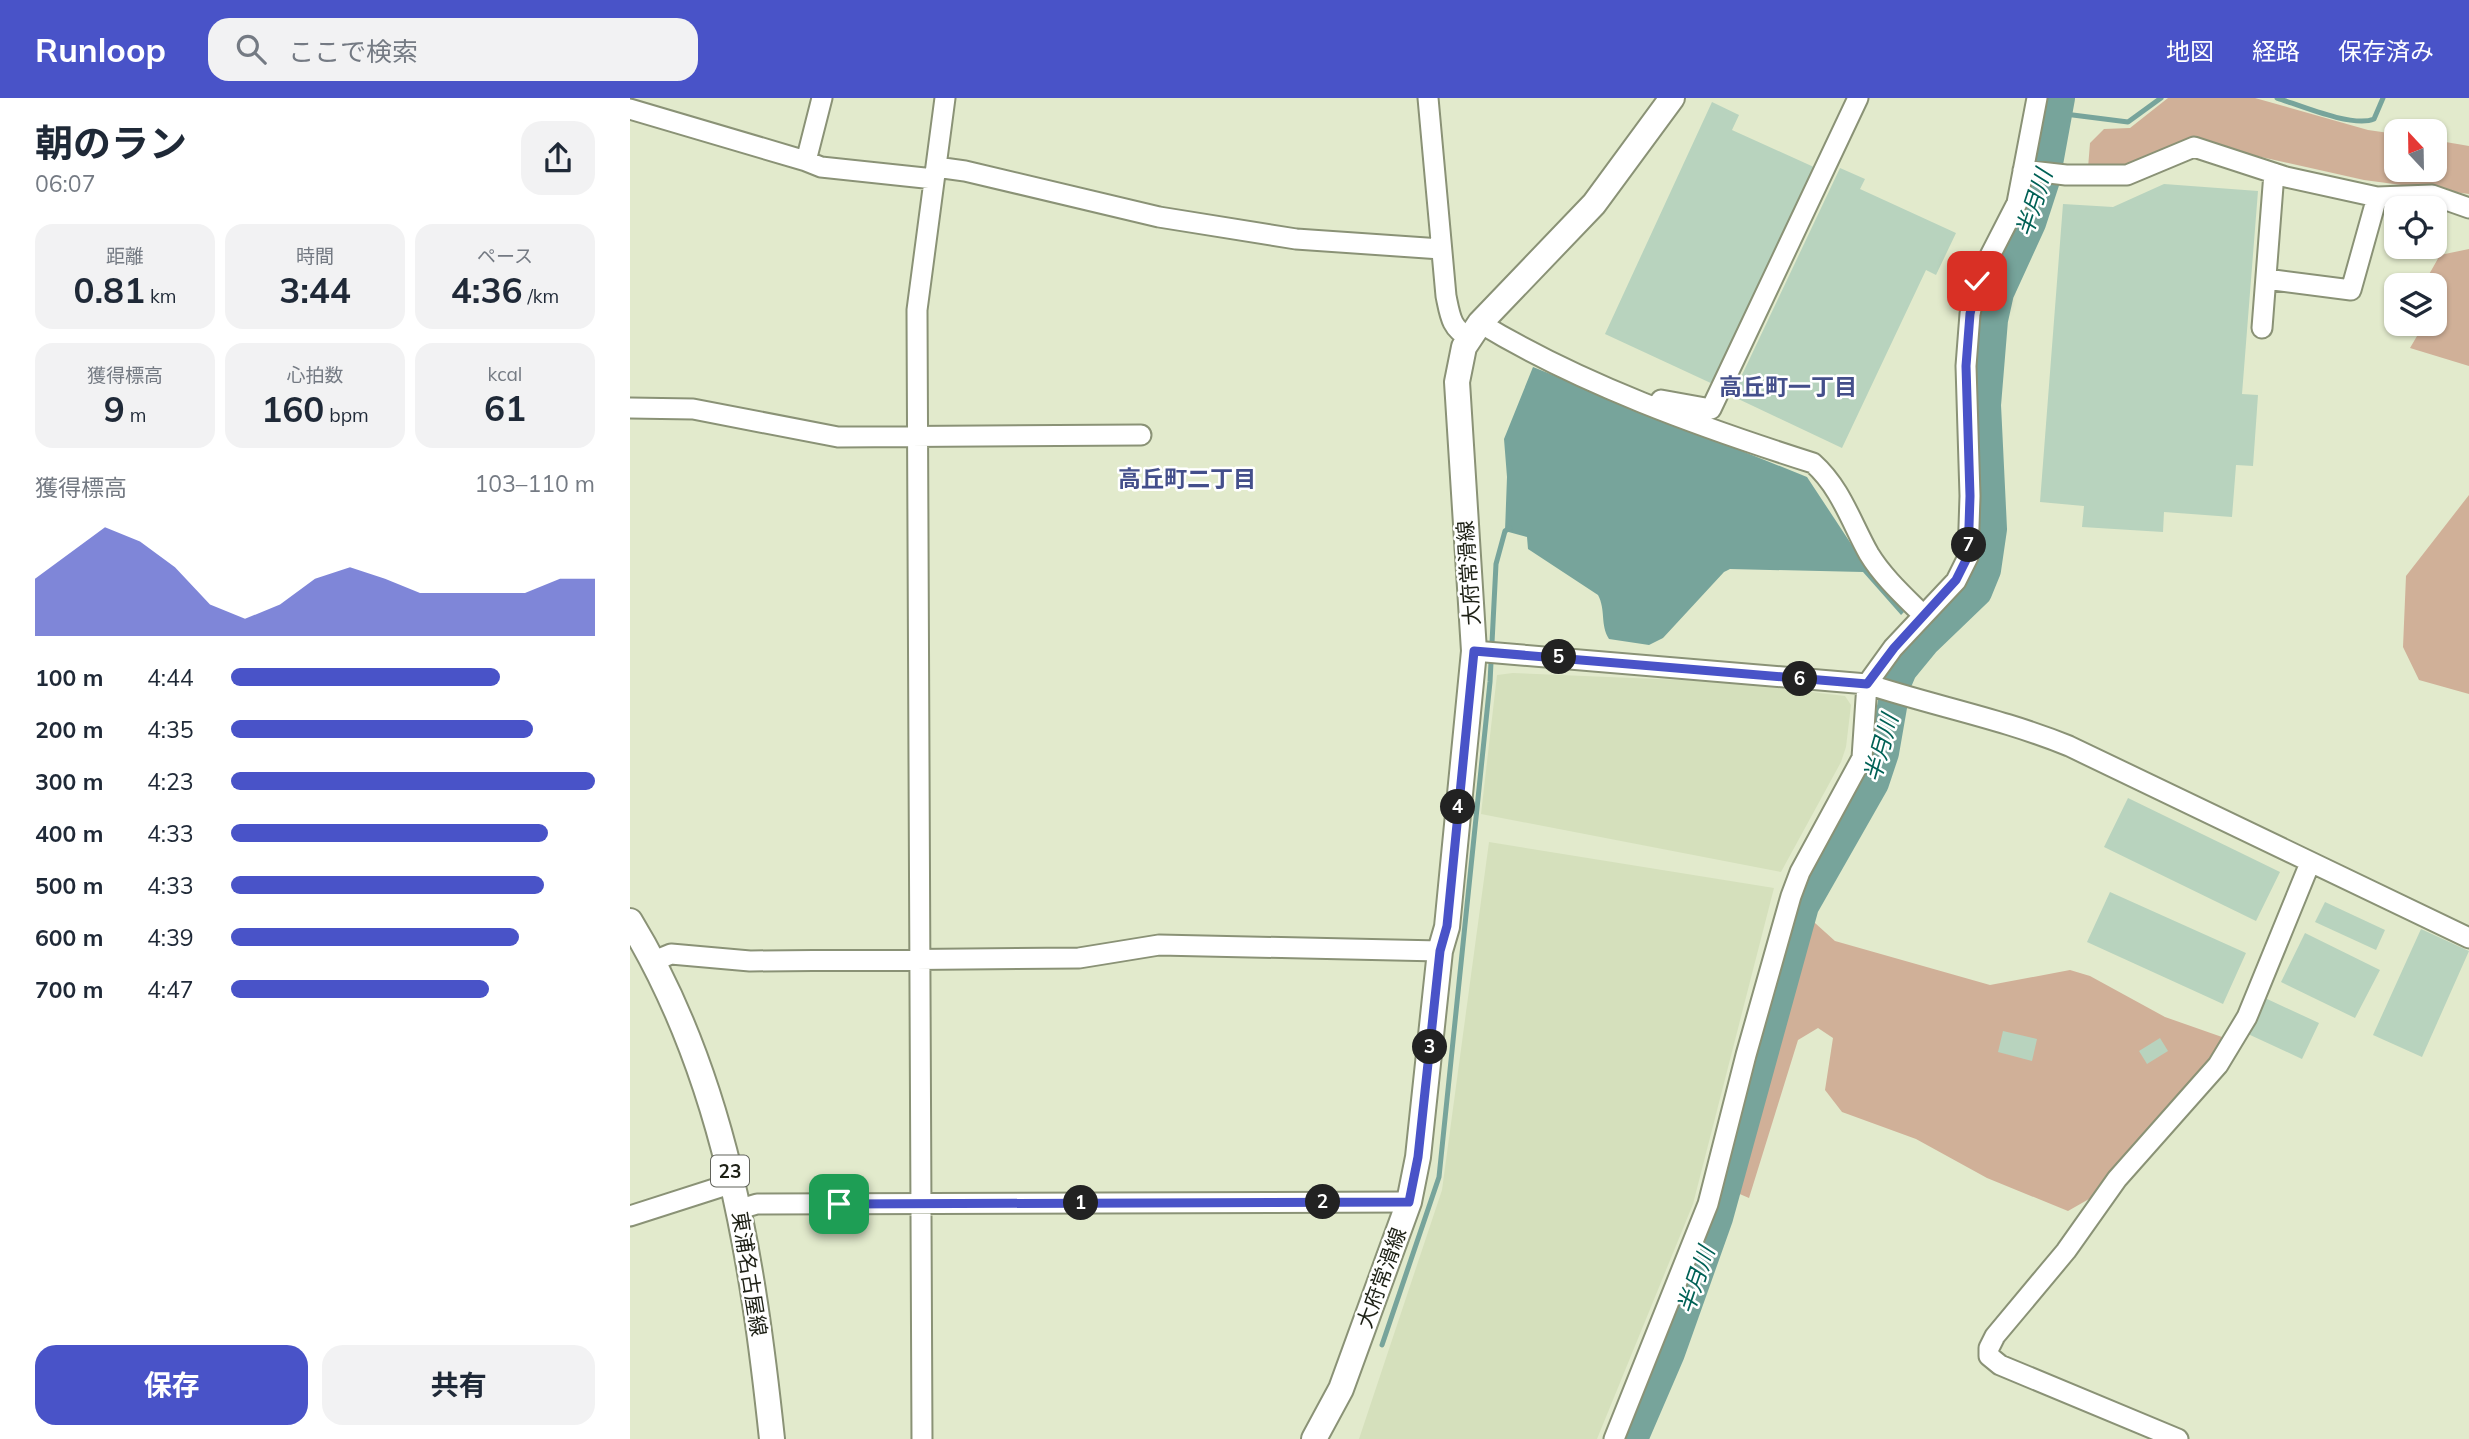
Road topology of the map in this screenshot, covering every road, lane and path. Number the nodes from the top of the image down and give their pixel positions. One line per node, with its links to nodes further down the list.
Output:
1 (822, 98): 8 (street)
2 (945, 98): 10 (street)
3 (1428, 98): 14 (street)
4 (1672, 98): 17 (main road, 大府常滑線)
5 (1858, 98): 18 (street)
6 (2037, 98): 9 (street)
7 (630, 109): 8 (street)
8 (806, 161): 10 (street)
9 (2030, 171): 11 (street); 22 (street)
10 (935, 173): 14 (street); 21 (street)
11 (2274, 173): 12 (street); 15 (street)
12 (2377, 197): 13 (street); 15 (street)
13 (2469, 208)
14 (1441, 249): 17 (street)
15 (2266, 279): 16 (street)
16 (2262, 328)
17 (1475, 330): 18 (street); 23 (main road, 大府常滑線)
18 (1651, 405): 22 (street)
19 (630, 408): 21 (street)
20 (1141, 435): 21 (street)
21 (918, 438): 29 (street)
22 (1923, 615): 24 (street)
23 (1474, 651): 24 (street); 28 (main road, 大府常滑線)
24 (1874, 686): 25 (street); 39 (street)
25 (2311, 863): 27 (street); 40 (street)
26 (630, 920): 30 (main road, 東浦名古屋線 / 23)
27 (2469, 938)
28 (1440, 951): 29 (street); 32 (main road, 大府常滑線)
29 (920, 960): 30 (street); 33 (street)
30 (654, 961): 31 (main road, 東浦名古屋線 / 23)
31 (733, 1183): 34 (main road, 東浦名古屋線 / 23); 35 (street)
32 (1409, 1202): 33 (street); 38 (main road, 大府常滑線)
33 (921, 1203): 34 (street); 37 (street)
34 (740, 1209): 36 (main road, 東浦名古屋線 / 23)
35 (630, 1216)
36 (772, 1439)
37 (922, 1439)
38 (1314, 1439)
39 (1614, 1439)
40 (2178, 1439)

